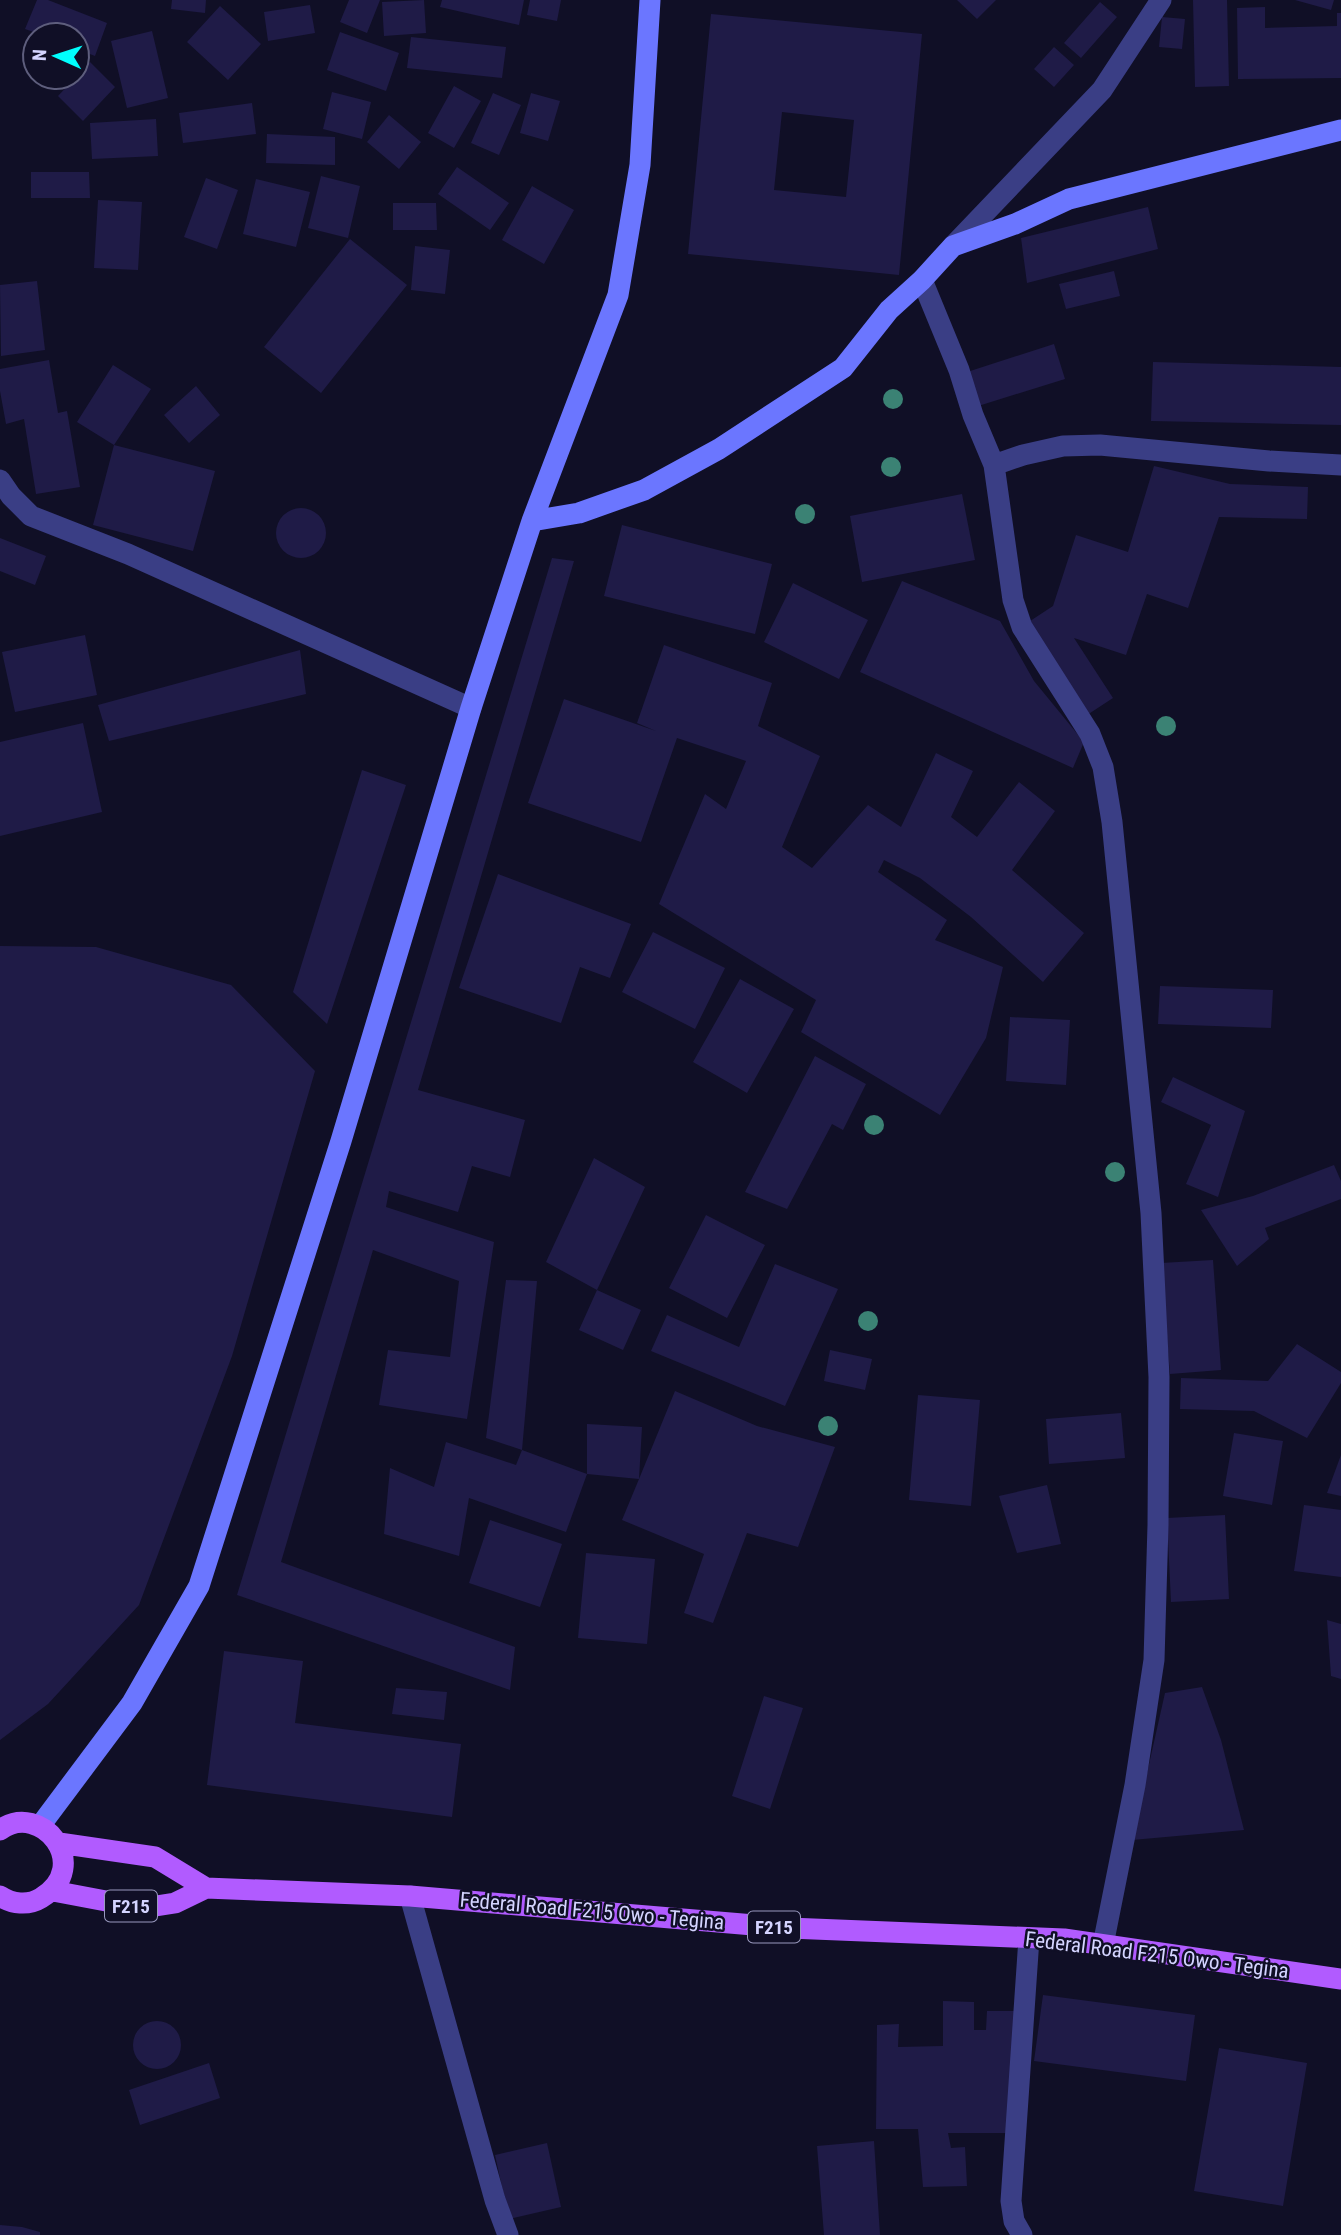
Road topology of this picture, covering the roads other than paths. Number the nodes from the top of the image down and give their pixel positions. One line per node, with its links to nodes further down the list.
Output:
1 (650, 0): 9 (main road)
2 (1161, 0): 4 (street)
3 (1341, 130): 4 (main road)
4 (953, 246): 5 (main road)
5 (922, 280): 7 (street); 9 (main road)
6 (1341, 465): 7 (street)
7 (994, 466): 19 (street)
8 (0, 480): 10 (street)
9 (532, 521): 10 (main road)
10 (471, 708): 11 (main road)
11 (40, 1826): 12 (main road); 13 (main road)
12 (0, 1830)
13 (59, 1843): 14 (main road, Federal Road F215 Owo - Tegina / F215); 15 (main road)
14 (206, 1888): 15 (main road, F215); 17 (main road, Federal Road F215 Owo - Tegina / F215)
15 (53, 1891): 16 (main road)
16 (0, 1896)
17 (410, 1896): 18 (main road, Federal Road F215 Owo - Tegina / F215); 21 (street)
18 (1030, 1938): 19 (main road, Federal Road F215 Owo - Tegina / F215); 22 (street)
19 (1103, 1945): 20 (main road, Federal Road F215 Owo - Tegina / F215)
20 (1341, 1979)
21 (508, 2235)
22 (1022, 2235)

